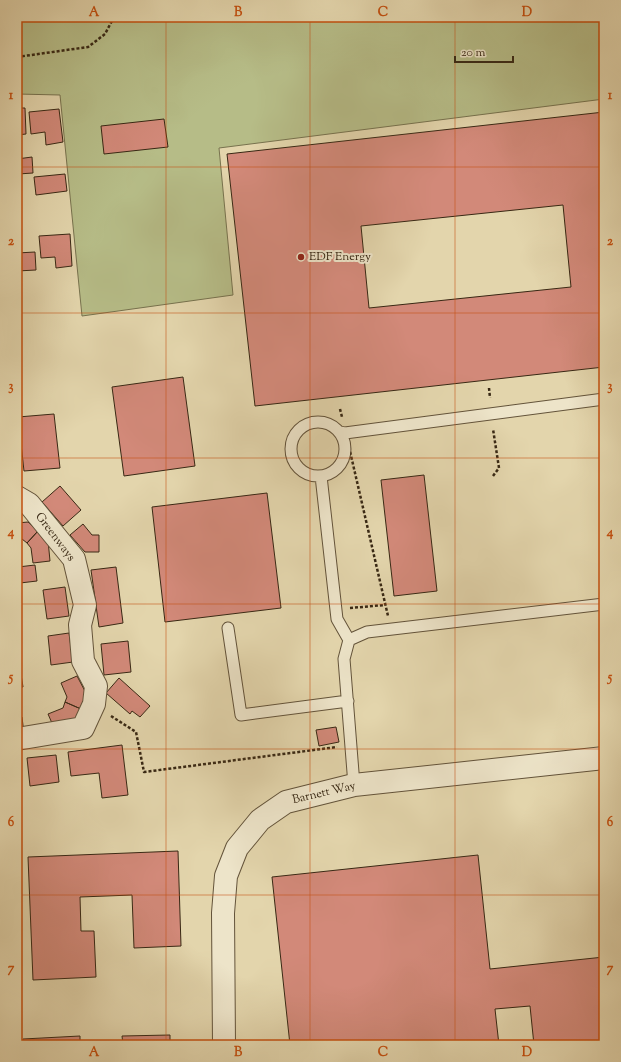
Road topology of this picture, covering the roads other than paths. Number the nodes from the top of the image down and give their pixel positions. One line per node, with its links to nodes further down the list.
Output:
1 (604, 399): 2 (lane)
2 (343, 432): 3 (lane); 3 (lane)
3 (321, 476): 7 (lane)
4 (17, 497): 9 (street, Greenways)
5 (604, 604): 7 (lane)
6 (228, 628): 8 (lane)
7 (349, 640): 8 (lane)
8 (348, 701): 11 (lane)
9 (17, 739)
10 (604, 758): 11 (street, Barnett Way)
11 (354, 785): 12 (street, Barnett Way)
12 (224, 1045)

